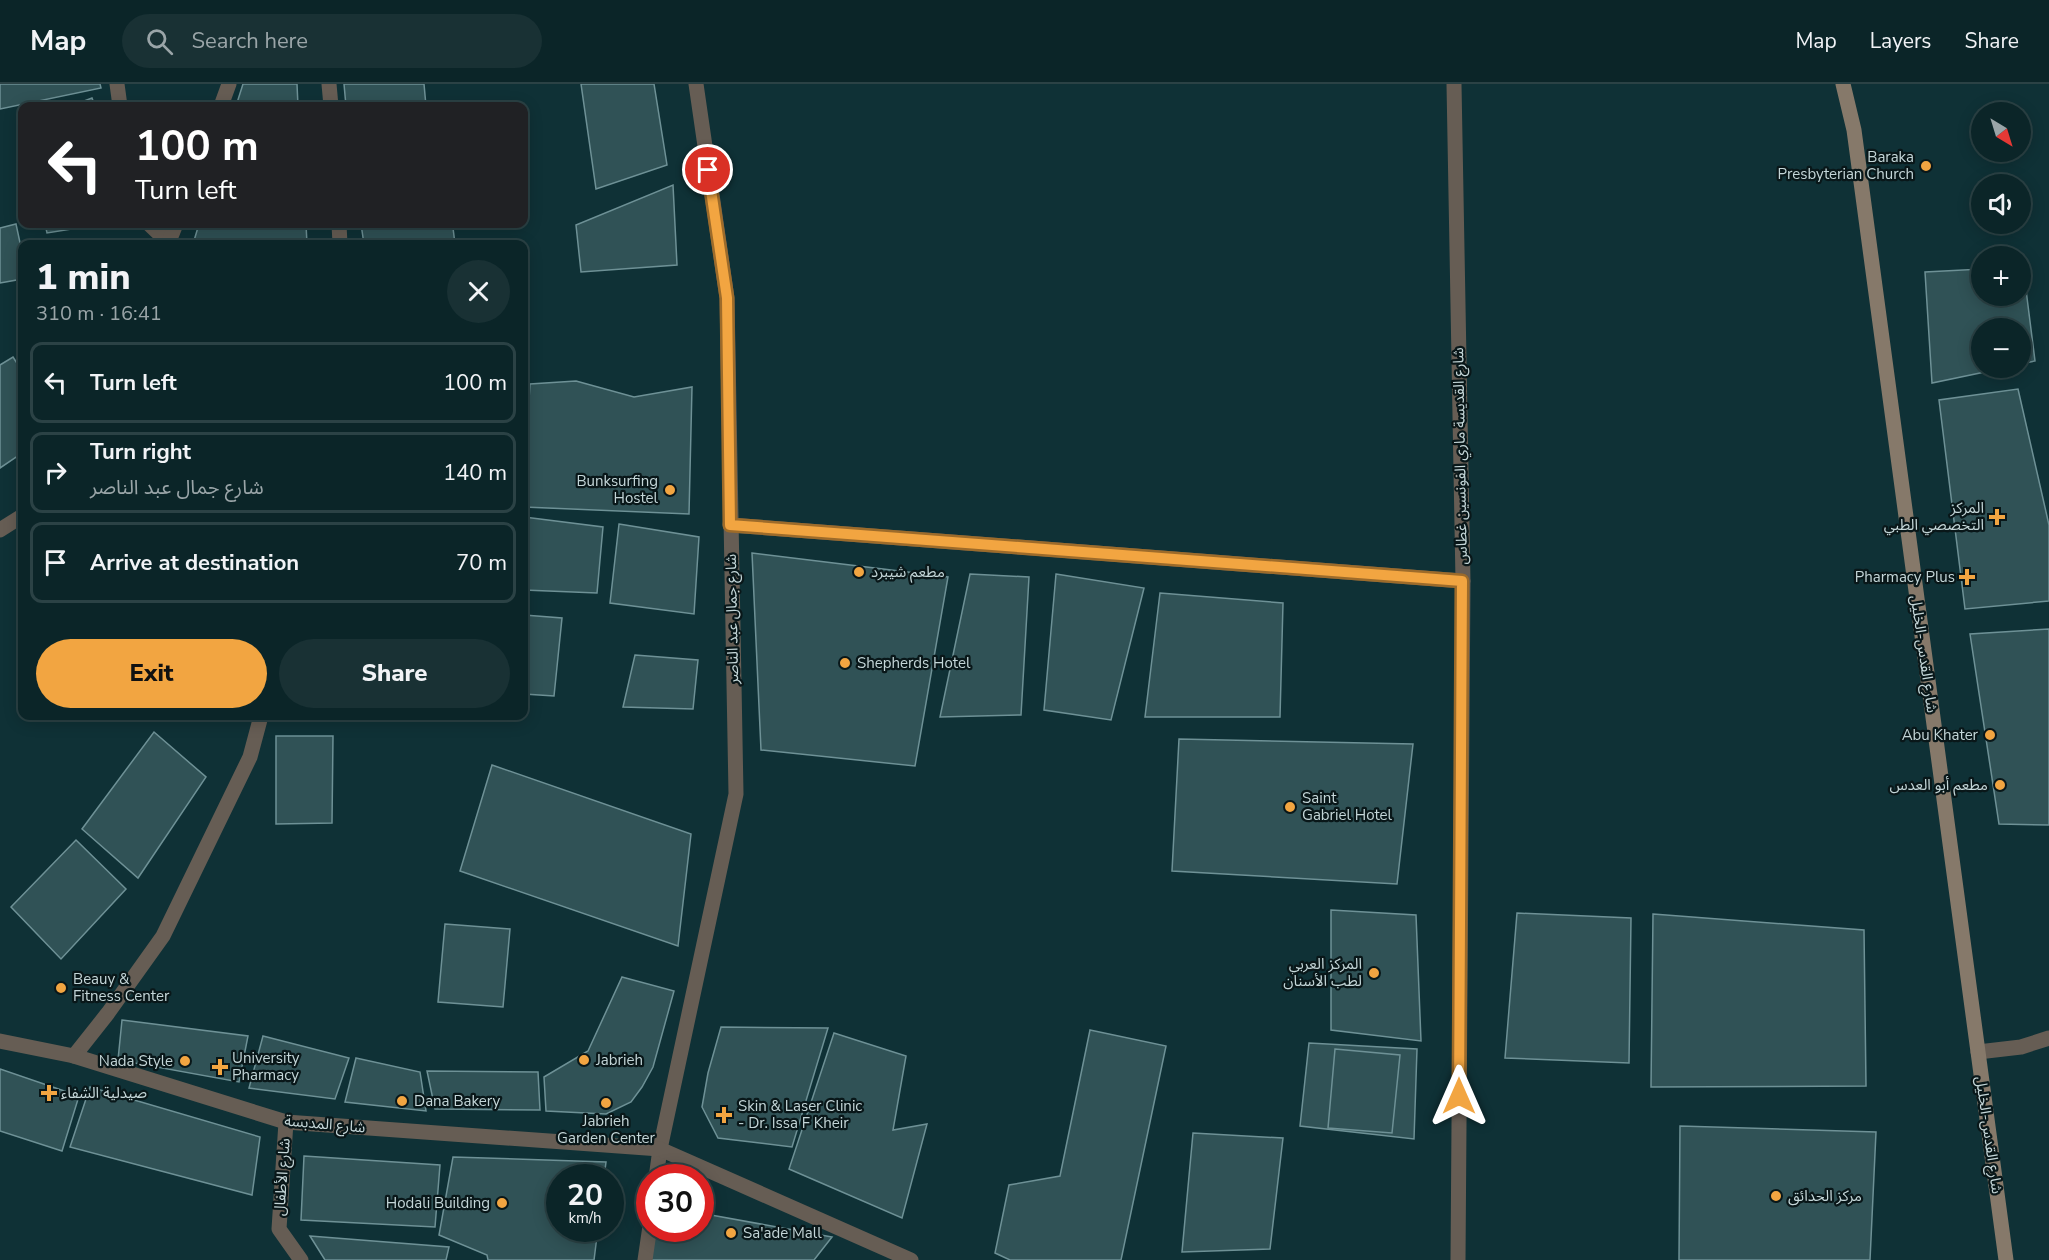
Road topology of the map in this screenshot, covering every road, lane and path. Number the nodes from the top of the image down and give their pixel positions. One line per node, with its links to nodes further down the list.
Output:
1 (117, 84): 7 (street)
2 (230, 84): 8 (street)
3 (329, 84): 9 (street)
4 (696, 84): 13 (street, شارع جمال عبد الناصر)
5 (1454, 84): 15 (street, شارع القديسة ماري الفونسين غطاس)
6 (1843, 84): 19 (main road, شارع القدس-الخليل)
7 (119, 102)
8 (223, 102)
9 (331, 102)
10 (153, 228): 11 (street)
11 (164, 240)
12 (18, 519): 14 (street)
13 (730, 525): 15 (street); 22 (street, شارع جمال عبد الناصر)
14 (0, 530)
15 (1462, 581): 28 (street, شارع القديسة ماري الفونسين غطاس)
16 (260, 720): 20 (street)
17 (2049, 1038): 19 (street)
18 (0, 1041): 20 (street, شارع المدبسة)
19 (1978, 1052): 29 (main road, شارع القدس-الخليل)
20 (74, 1056): 21 (street, شارع المدبسة)
21 (286, 1122): 22 (street, شارع المدبسة); 25 (street, شارع الأطفال)
22 (660, 1149): 23 (street, شارع جمال عبد الناصر); 27 (street, شارع المدبسة)
23 (658, 1164)
24 (648, 1242): 26 (street)
25 (302, 1260)
26 (645, 1260)
27 (911, 1260)
28 (1458, 1260)
29 (2006, 1260)

